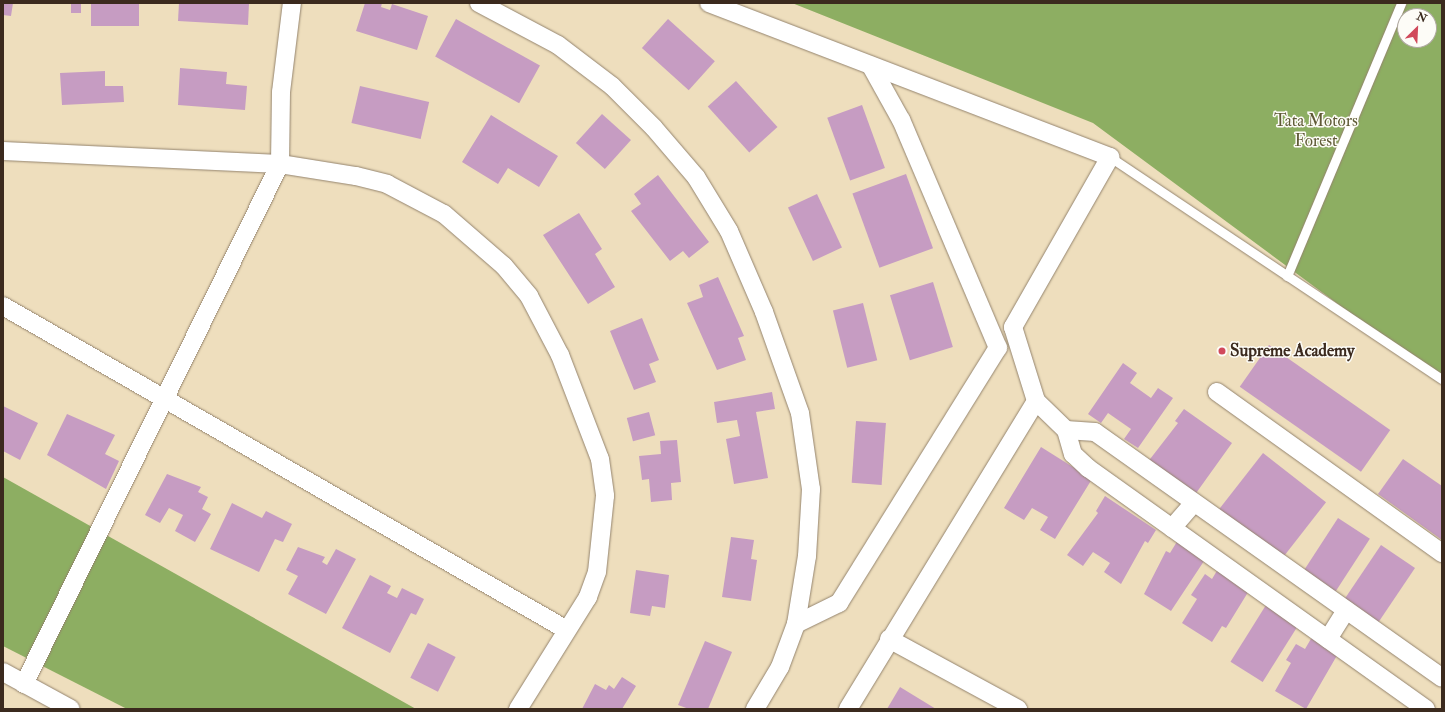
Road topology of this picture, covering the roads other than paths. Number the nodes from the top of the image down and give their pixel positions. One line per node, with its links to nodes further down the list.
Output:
1 (292, 3): 8 (street)
2 (480, 3): 20 (street)
3 (709, 3): 5 (street)
4 (1401, 3): 9 (lane)
5 (871, 66): 7 (street); 20 (street)
6 (3, 151): 8 (street)
7 (1110, 157): 9 (lane); 14 (street)
8 (280, 164): 13 (street); 21 (street)
9 (1287, 276): 11 (lane)
10 (3, 306): 13 (street)
11 (1442, 379)
12 (1217, 392): 18 (street)
13 (166, 400): 21 (street); 26 (street)
14 (1036, 401): 15 (street); 22 (street)
15 (1066, 430): 16 (street); 17 (street)
16 (1194, 503): 17 (street); 19 (street)
17 (1172, 528): 23 (street)
18 (1442, 553)
19 (1346, 610): 23 (street); 25 (street)
20 (796, 624): 29 (street)
21 (567, 630): 28 (street)
22 (888, 639): 30 (street); 31 (street)
23 (1328, 639): 32 (street)
24 (3, 672): 26 (street)
25 (1442, 678)
26 (24, 684): 27 (street)
27 (69, 708)
28 (518, 709)
29 (755, 709)
30 (848, 709)
31 (1018, 709)
32 (1426, 709)

